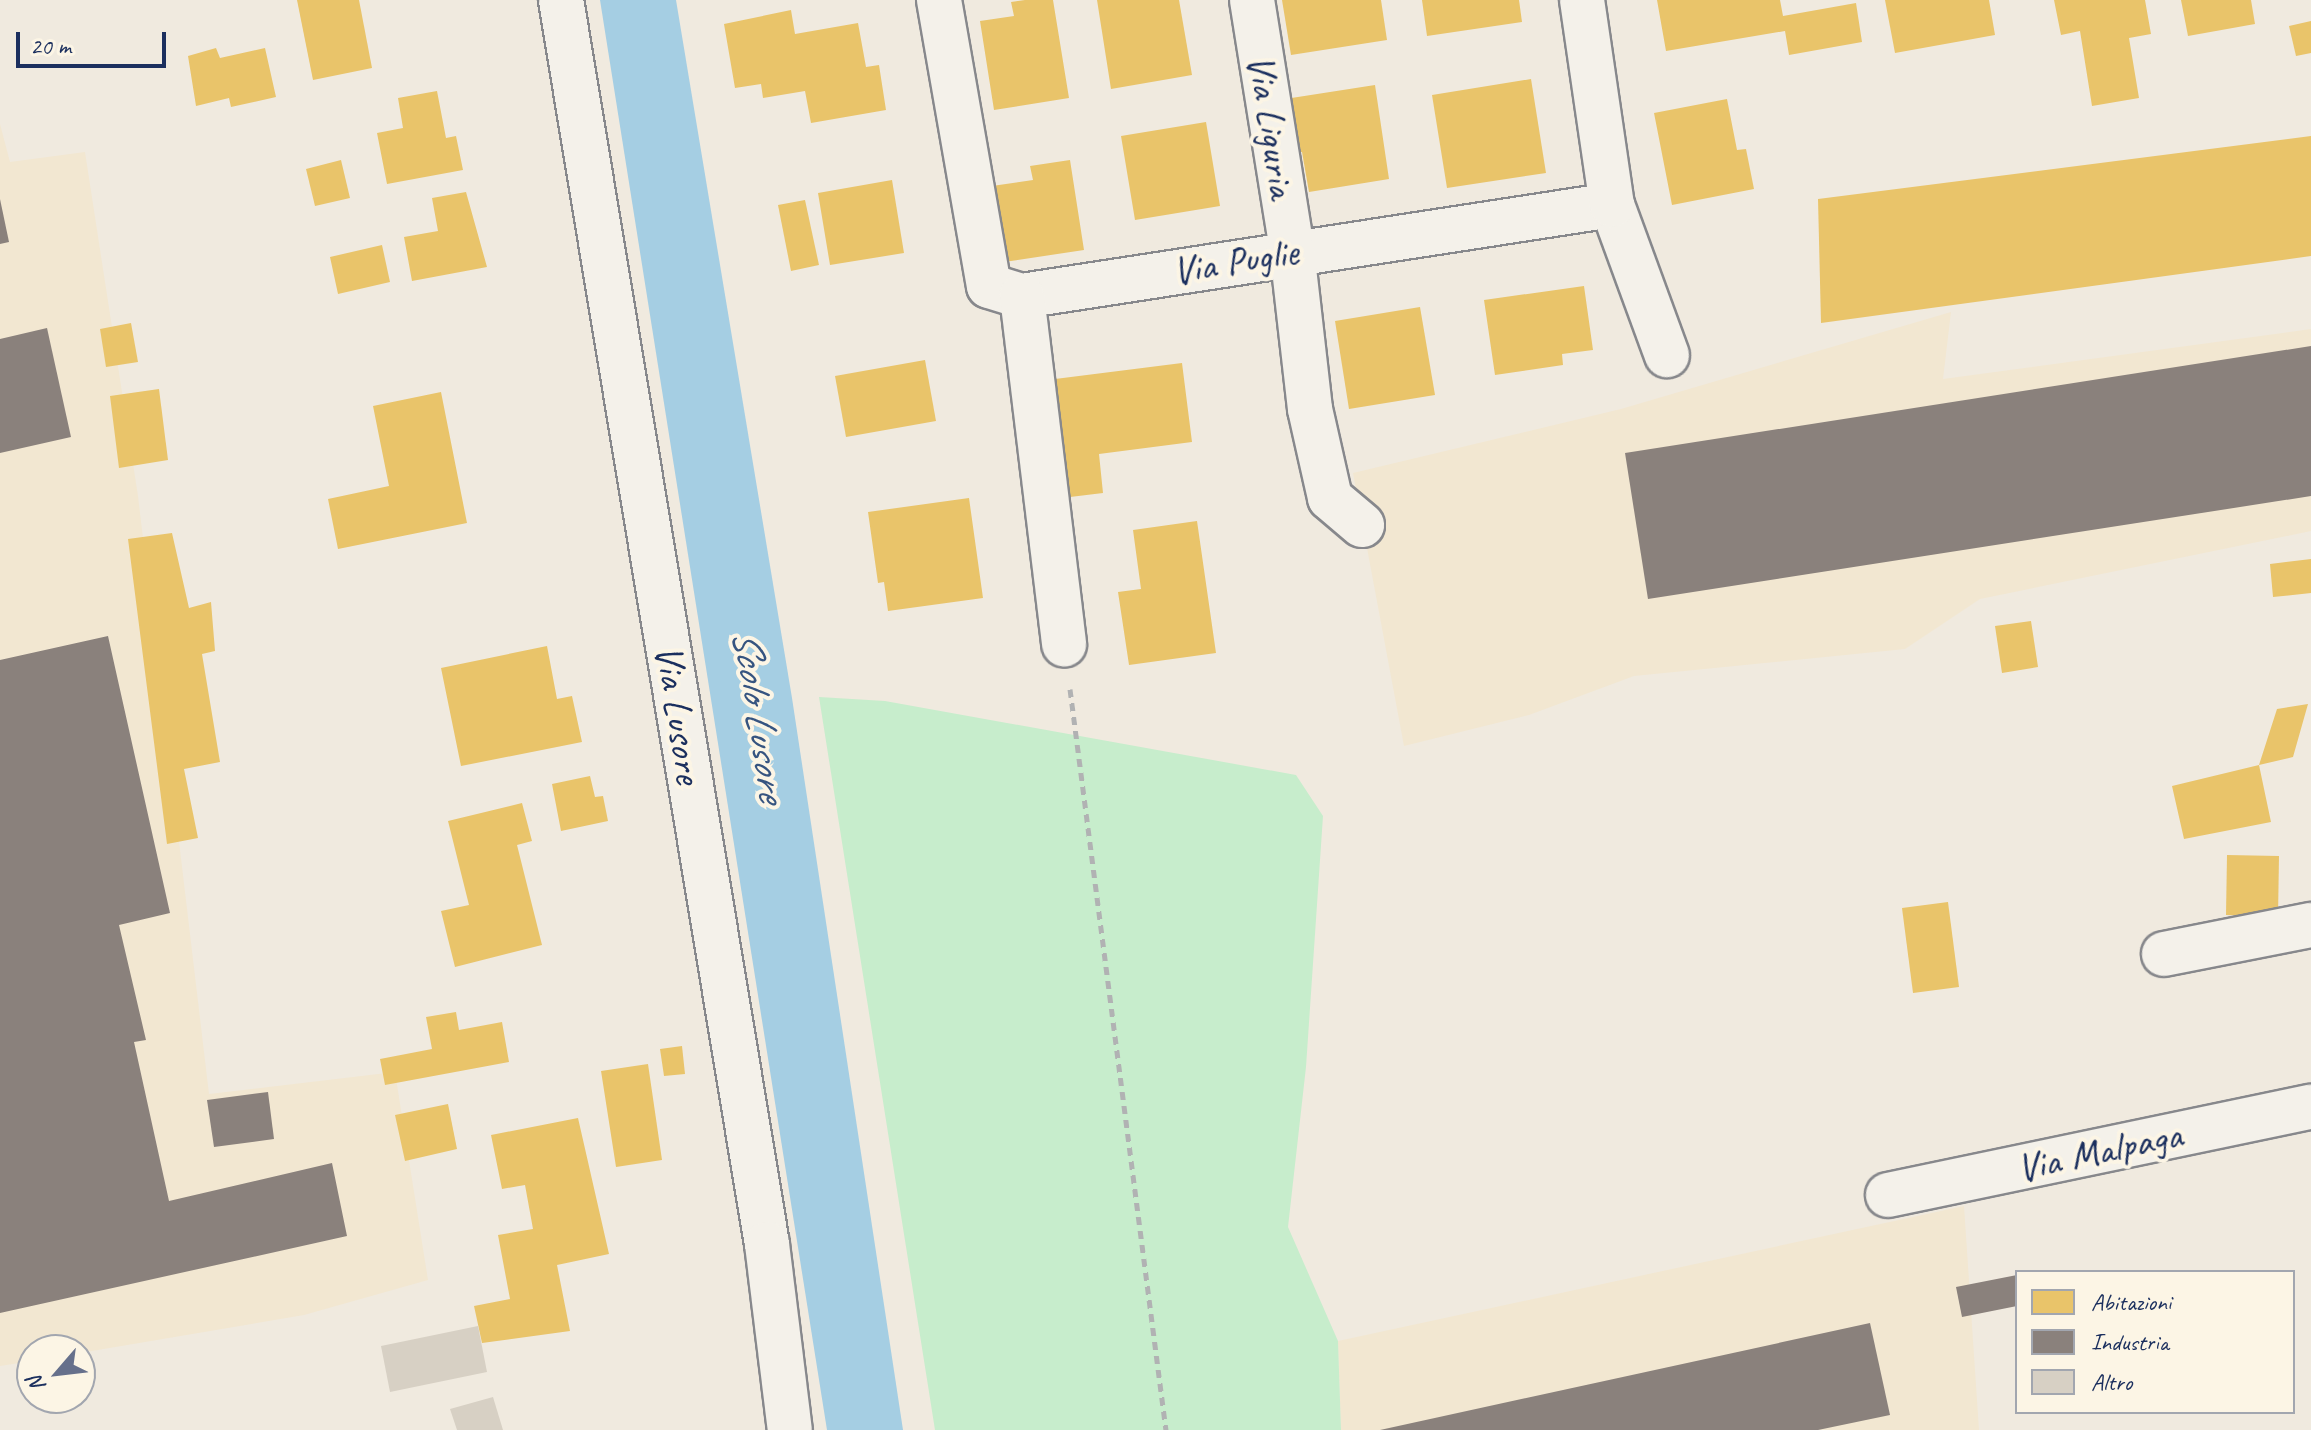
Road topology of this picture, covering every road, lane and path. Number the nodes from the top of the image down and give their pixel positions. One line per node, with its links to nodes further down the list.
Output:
1 (561, 0): 15 (street, Via Lusore)
2 (939, 0): 7 (street)
3 (1252, 0): 6 (street, Via Liguria)
4 (1582, 0): 5 (street)
5 (1612, 205): 6 (street, Via Puglie); 8 (street)
6 (1292, 251): 7 (street, Via Puglie); 9 (street, Via Liguria)
7 (1022, 296): 10 (street)
8 (1667, 355)
9 (1362, 525)
10 (1064, 644): 16 (path)
11 (2311, 925): 12 (street)
12 (2164, 954)
13 (2311, 1107): 14 (street, Via Malpaga)
14 (1888, 1195)
15 (790, 1430)
16 (1166, 1430)

